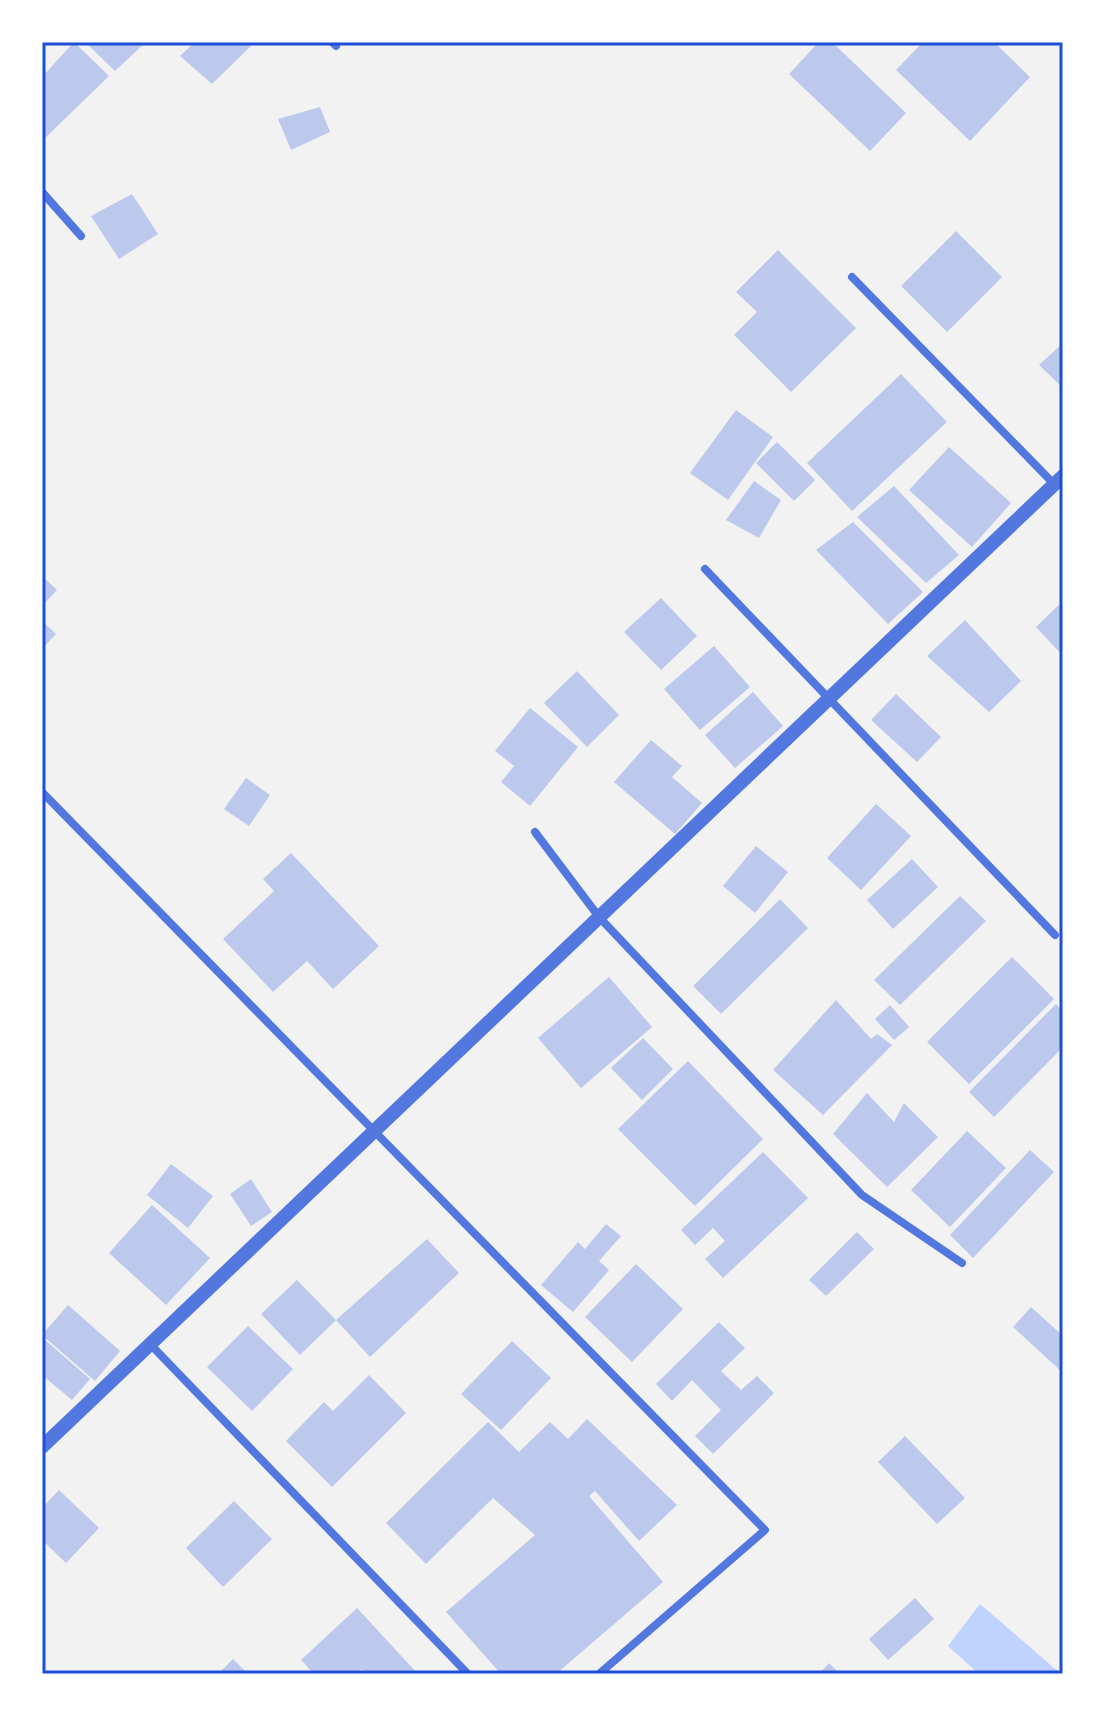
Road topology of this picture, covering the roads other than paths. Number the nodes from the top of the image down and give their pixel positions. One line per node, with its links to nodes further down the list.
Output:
1 (42, 192): 2 (street)
2 (81, 236)
3 (852, 277): 4 (street)
4 (1059, 480): 6 (street)
5 (705, 569): 6 (street)
6 (828, 699): 9 (street); 10 (street)
7 (42, 792): 11 (street)
8 (535, 832): 9 (street)
9 (599, 917): 11 (street); 12 (street)
10 (1055, 935)
11 (373, 1132): 13 (street); 16 (street)
12 (962, 1263)
13 (150, 1344): 14 (street); 15 (street)
14 (42, 1447)
15 (468, 1674)
16 (599, 1674)

